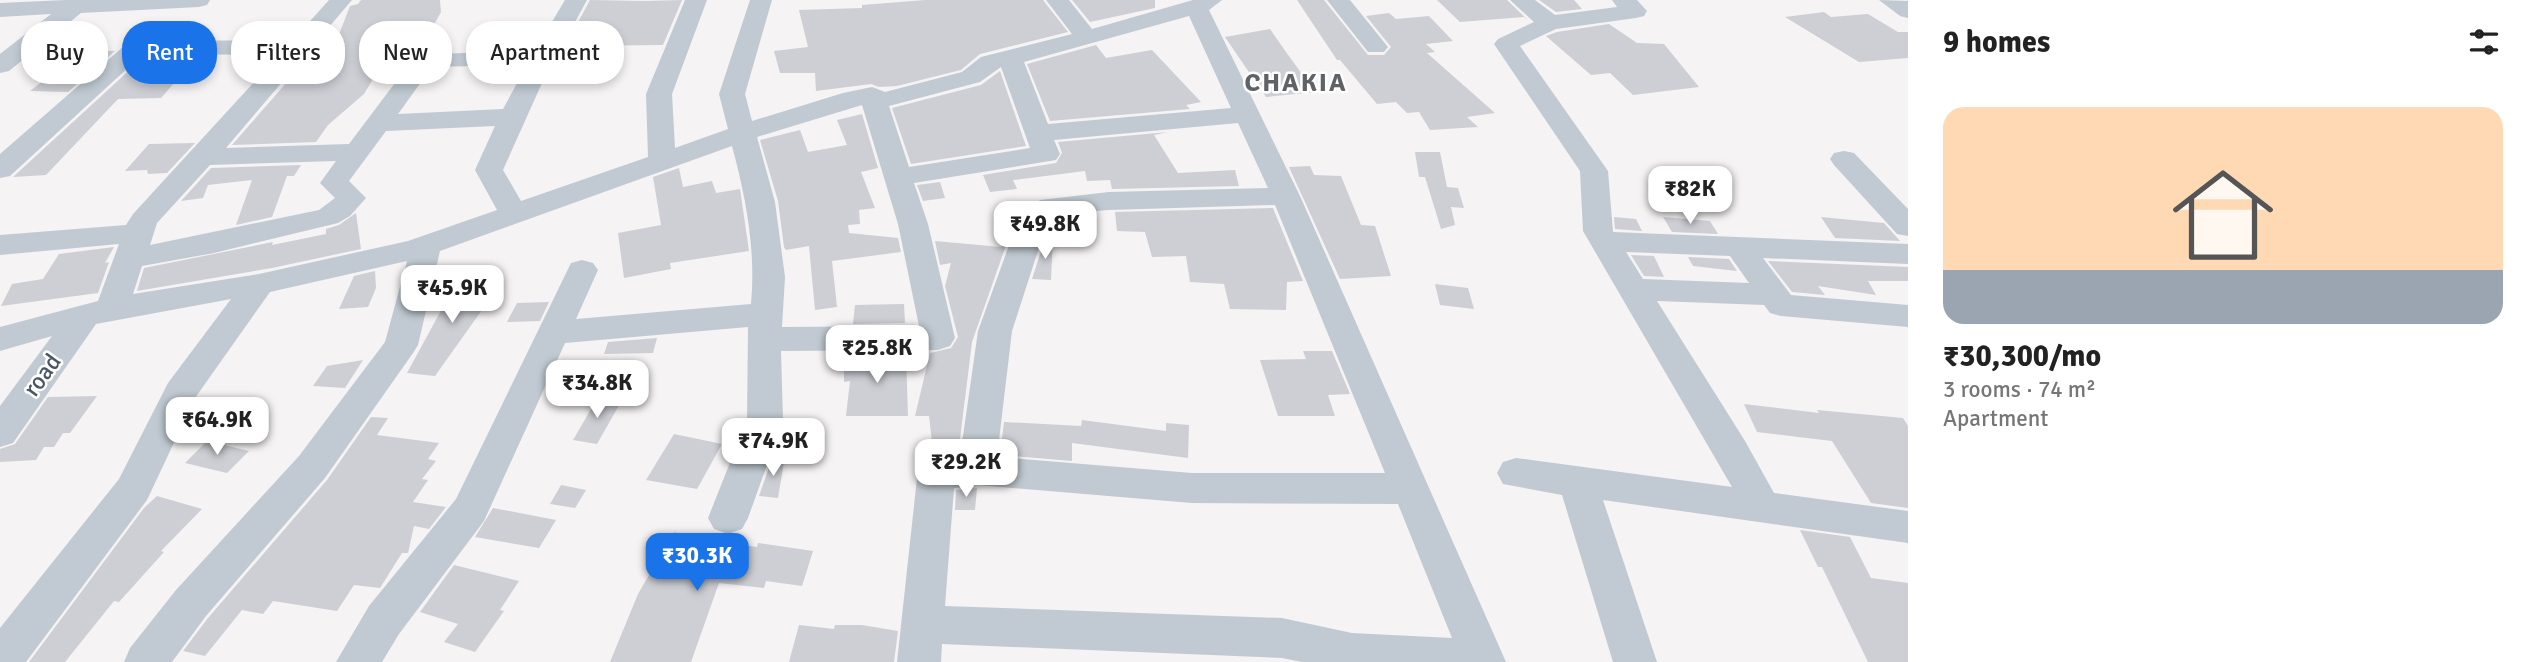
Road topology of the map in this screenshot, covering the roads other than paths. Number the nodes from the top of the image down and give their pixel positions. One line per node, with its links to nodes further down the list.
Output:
1 (8, 0): 15 (street)
2 (199, 0): 12 (street)
3 (341, 0): 17 (street, road)
4 (576, 0): 18 (street)
5 (696, 0): 37 (street)
6 (761, 0): 33 (street)
7 (1057, 0): 20 (street)
8 (1338, 0): 22 (street)
9 (1521, 0): 19 (street)
10 (1623, 0): 19 (street)
11 (1889, 0): 16 (street)
12 (128, 2): 14 (street)
13 (1185, 5): 20 (street); 29 (street)
14 (74, 7): 15 (street); 25 (street)
15 (0, 8)
16 (1908, 11)
17 (323, 21)
18 (563, 21)
19 (1550, 23): 43 (street)
20 (1086, 37): 23 (street)
21 (231, 45): 38 (street)
22 (1377, 47)
23 (1010, 58): 28 (street); 32 (street)
24 (466, 59): 31 (street)
25 (0, 66)
26 (267, 84): 35 (street, road)
27 (528, 84): 30 (street)
28 (872, 95): 33 (street); 39 (street)
29 (1246, 114): 32 (street); 40 (street)
30 (511, 117): 31 (street); 41 (street)
31 (379, 122): 34 (street)
32 (1038, 132): 39 (street)
33 (743, 133): 37 (street); 55 (street)
34 (357, 152): 35 (street); 46 (street)
35 (203, 157): 46 (street, road)
36 (1844, 159): 42 (street)
37 (662, 162): 41 (street)
38 (0, 170)
39 (897, 177): 55 (street)
40 (1286, 196): 59 (street); 62 (street)
41 (514, 214): 45 (street)
42 (1908, 227)
43 (1604, 241): 47 (street); 51 (street)
44 (0, 245): 46 (street)
45 (426, 245): 50 (street); 69 (street)
46 (134, 246): 53 (street, road)
47 (1739, 247): 48 (street); 52 (street)
48 (1908, 254)
49 (582, 270): 56 (street)
50 (259, 284): 53 (street); 68 (street)
51 (1633, 289): 52 (street); 63 (street)
52 (1773, 295): 54 (street)
53 (98, 312): 57 (street); 58 (street, road)
54 (1908, 316)
55 (765, 327): 56 (street); 64 (street)
56 (553, 332): 70 (street)
57 (0, 339)
58 (0, 433)
59 (977, 470): 62 (street); 66 (street)
60 (1516, 473): 61 (street)
61 (1577, 481): 63 (street); 71 (street)
62 (1409, 489): 67 (street)
63 (1762, 507): 65 (street)
64 (727, 518)
65 (1908, 527)
66 (920, 643): 67 (street)
67 (1483, 661)
68 (0, 662)
69 (146, 662)
70 (358, 662)
71 (1635, 662)

